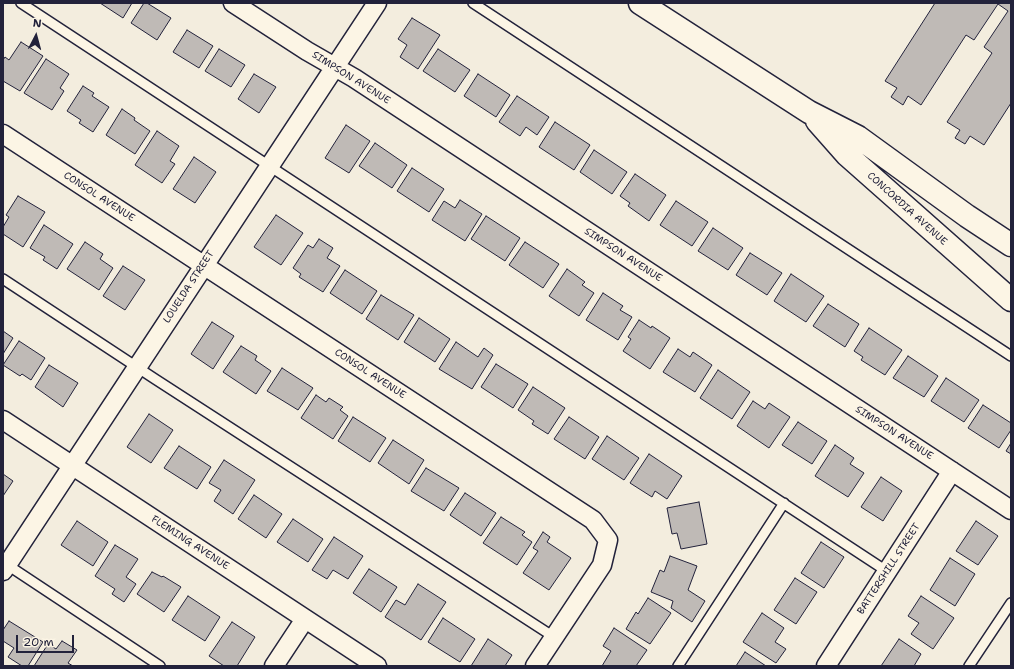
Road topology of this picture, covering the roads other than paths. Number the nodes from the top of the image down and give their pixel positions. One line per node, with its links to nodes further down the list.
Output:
1 (21, 3): 9 (lane)
2 (233, 3): 6 (street, SIMPSON AVENUE)
3 (377, 3): 6 (street, LOUELDA STREET)
4 (473, 3): 14 (lane)
5 (640, 3): 7 (main road, CONCORDIA AVENUE)
6 (335, 67): 9 (street, LOUELDA STREET); 18 (street, SIMPSON AVENUE)
7 (809, 112): 10 (main road, CONCORDIA AVENUE); 13 (main road, CONCORDIA AVENUE)
8 (3, 134): 11 (street, CONSOL AVENUE)
9 (270, 166): 11 (street, LOUELDA STREET); 19 (lane)
10 (1011, 245)
11 (203, 265): 15 (street, LOUELDA STREET); 25 (street, CONSOL AVENUE)
12 (3, 279): 15 (lane)
13 (1011, 300)
14 (1011, 356)
15 (138, 367): 17 (street, LOUELDA STREET); 25 (lane)
16 (3, 420): 17 (street, FLEMING AVENUE)
17 (72, 465): 21 (street, LOUELDA STREET); 24 (street, FLEMING AVENUE)
18 (952, 471): 20 (street, SIMPSON AVENUE); 22 (street, BATTERSHILL STREET)
19 (784, 503): 22 (lane); 30 (lane)
20 (1011, 510)
21 (4, 566): 26 (lane)
22 (888, 572): 31 (street, BATTERSHILL STREET)
23 (1011, 603): 32 (lane)
24 (305, 619): 27 (street); 28 (street, FLEMING AVENUE)
25 (554, 637): 29 (street, CONSOL AVENUE)
26 (160, 666)
27 (274, 666)
28 (377, 666)
29 (535, 666)
30 (678, 666)
31 (826, 666)
32 (969, 666)

